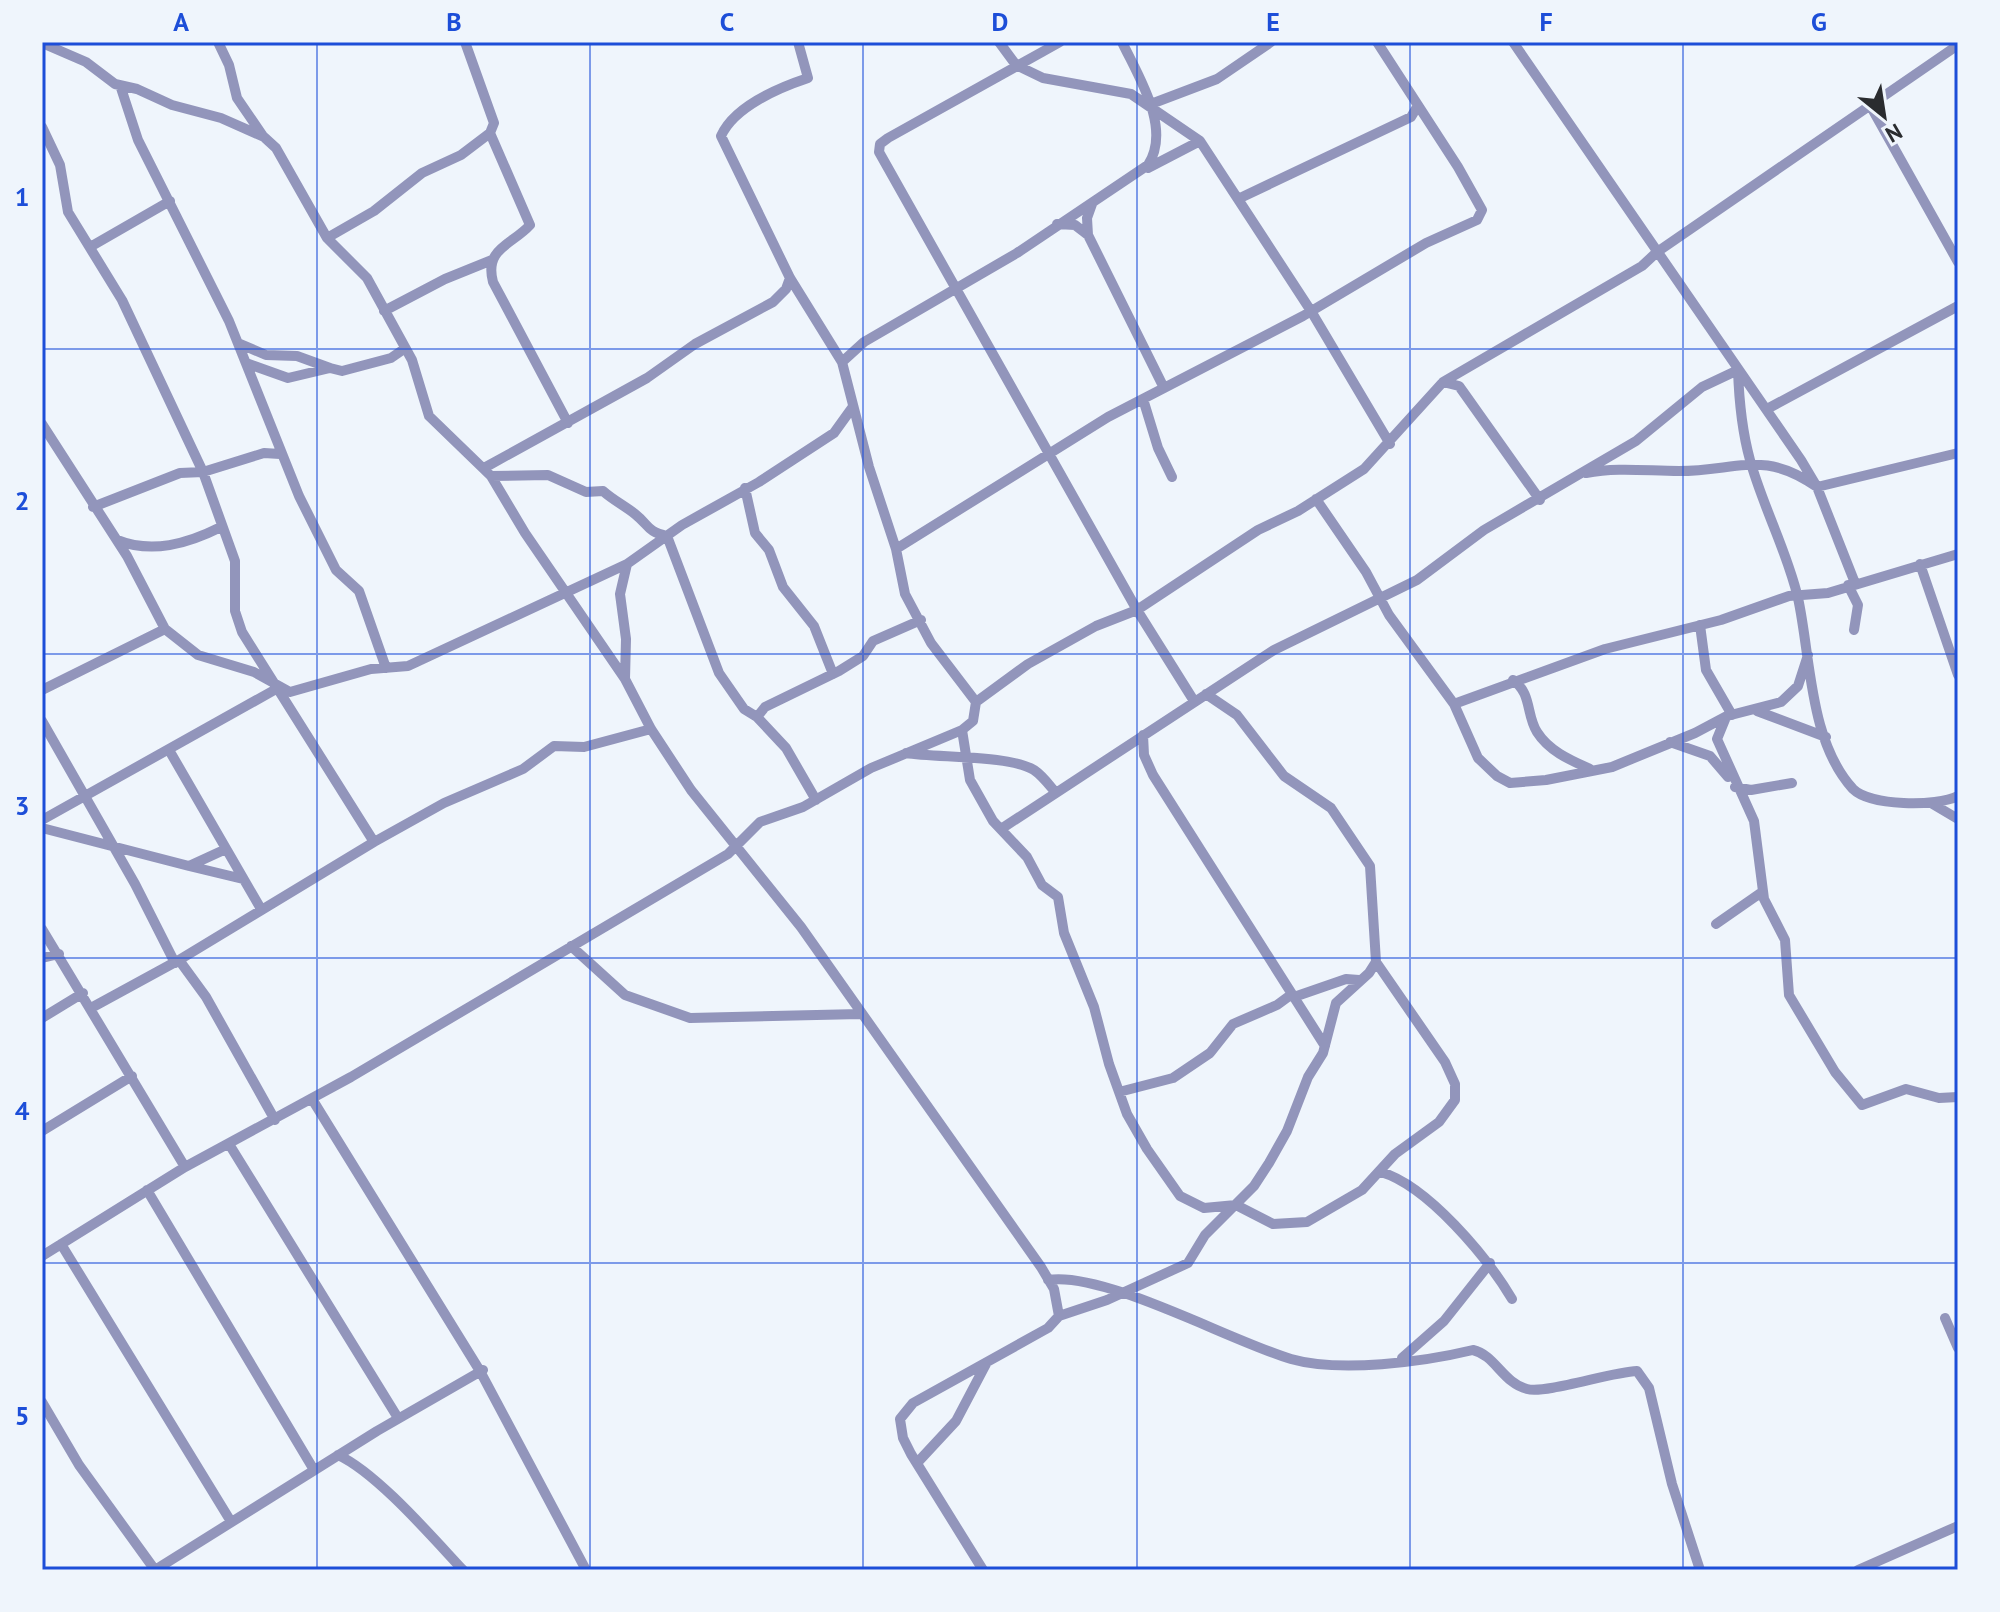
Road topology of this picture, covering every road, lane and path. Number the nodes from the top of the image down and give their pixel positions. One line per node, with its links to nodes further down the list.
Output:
1 (218, 42): 19 (street)
2 (465, 42): 18 (street)
3 (798, 42): 32 (street)
4 (999, 42): 12 (street)
5 (1060, 42): 12 (street)
6 (1122, 42): 14 (street)
7 (1271, 42): 14 (street)
8 (1377, 42): 16 (street)
9 (1513, 42): 29 (street)
10 (42, 43): 13 (street)
11 (1958, 45): 15 (street)
12 (1016, 65): 14 (street); 33 (street)
13 (120, 85): 19 (street); 23 (street)
14 (1151, 104): 20 (street); 21 (street)
15 (1870, 105): 29 (street); 30 (street)
16 (1417, 107): 22 (street); 36 (street)
17 (42, 127): 28 (street)
18 (490, 133): 27 (street); 31 (street)
19 (264, 137): 27 (street)
20 (1200, 141): 21 (street); 22 (street)
21 (1143, 171): 24 (street)
22 (1238, 199): 36 (street)
23 (170, 201): 28 (street); 37 (street)
24 (1092, 204): 25 (street); 26 (street)
25 (1056, 224): 26 (street); 33 (street)
26 (1088, 235): 44 (street)
27 (327, 238): 35 (street)
28 (90, 247): 55 (street)
29 (1657, 252): 42 (street); 43 (street)
30 (1956, 256)
31 (492, 260): 35 (street); 48 (street)
32 (790, 278): 39 (street); 48 (street)
33 (955, 288): 39 (street); 53 (street)
34 (1958, 306): 47 (street)
35 (384, 311): 38 (street)
36 (1311, 311): 44 (street); 50 (street)
37 (238, 343): 40 (street); 41 (street)
38 (404, 349): 41 (street); 56 (street)
39 (842, 362): 46 (street)
40 (246, 363): 41 (street); 52 (street)
41 (330, 368)
42 (1738, 370): 47 (street); 54 (street); 57 (street)
43 (1443, 382): 50 (street); 62 (street)
44 (1164, 388): 45 (street)
45 (1143, 399): 53 (street); 58 (street)
46 (852, 408): 60 (street); 67 (street)
47 (1767, 409): 59 (street)
48 (568, 423): 56 (street)
49 (42, 424): 63 (street)
50 (1390, 444): 61 (street)
51 (1958, 453): 59 (street)
52 (280, 454): 55 (street); 81 (street)
53 (1049, 456): 67 (street); 75 (street)
54 (1751, 463): 57 (street); 59 (street); 73 (street)
55 (203, 472): 63 (street); 64 (street)
56 (488, 472): 65 (street); 72 (street)
57 (1580, 474): 62 (street)
58 (1172, 477)
59 (1817, 487): 71 (street)
60 (745, 488): 65 (street); 83 (street)
61 (1316, 499): 74 (street); 75 (street)
62 (1540, 500): 74 (street)
63 (93, 507): 66 (street)
64 (221, 527): 66 (street); 86 (street)
65 (667, 536): 69 (street); 94 (street)
66 (115, 539): 78 (street)
67 (896, 549): 76 (street)
68 (1958, 554): 70 (street)
69 (627, 564): 72 (street); 84 (street)
70 (1920, 564): 71 (street); 82 (street)
71 (1852, 584): 73 (street); 79 (street)
72 (566, 589): 81 (street); 84 (street)
73 (1797, 595): 77 (street); 80 (street)
74 (1380, 598): 88 (street); 91 (street)
75 (1137, 610): 89 (street); 90 (street)
76 (921, 620): 83 (street); 90 (street)
77 (1700, 625): 85 (street); 93 (street)
78 (165, 629): 86 (street); 87 (street)
79 (1854, 630)
80 (1808, 653): 92 (street); 99 (street)
81 (386, 668): 86 (street)
82 (1958, 670)
83 (833, 674): 94 (street)
84 (625, 679): 96 (street)
85 (1513, 680): 91 (street); 104 (street)
86 (278, 688): 101 (street); 116 (street)
87 (42, 690)
88 (1206, 694): 89 (street); 130 (street)
89 (1194, 701): 98 (street)
90 (976, 702): 97 (street)
91 (1454, 704): 104 (street)
92 (1753, 709): 93 (street); 99 (street)
93 (1729, 716): 100 (street); 106 (street)
94 (757, 717): 110 (street)
95 (42, 721): 108 (street)
96 (651, 729): 116 (street); 117 (street)
97 (962, 730): 102 (street); 103 (street)
98 (1143, 735): 107 (street); 133 (street)
99 (1826, 737): 111 (street)
100 (1670, 742): 104 (street); 106 (street)
101 (169, 750): 108 (street); 119 (street)
102 (906, 753): 103 (street); 110 (street)
103 (967, 757): 107 (street); 115 (street)
104 (1591, 770)
105 (1792, 783): 106 (street)
106 (1735, 785): 122 (street)
107 (1056, 793): 115 (street)
108 (84, 796): 113 (street); 118 (street)
109 (1958, 796): 111 (street)
110 (816, 800): 117 (street)
111 (1931, 803): 112 (street)
112 (1958, 819)
113 (42, 820)
114 (42, 828): 118 (street)
115 (1001, 829): 139 (street)
116 (374, 842): 123 (street)
117 (735, 844): 126 (street); 135 (street)
118 (113, 848): 120 (street); 129 (street)
119 (226, 849): 120 (street); 121 (street)
120 (189, 866): 121 (street)
121 (243, 879): 123 (street)
122 (1762, 892): 124 (street); 140 (street)
123 (261, 909): 129 (street)
124 (1716, 924)
125 (42, 929): 127 (street)
126 (571, 946): 135 (street); 141 (street)
127 (59, 954): 128 (street); 132 (street)
128 (42, 958)
129 (177, 962): 134 (street); 142 (street)
130 (1376, 962): 131 (street); 146 (street)
131 (1359, 980): 133 (street); 137 (street)
132 (83, 993): 134 (street); 136 (street)
133 (1293, 996): 137 (street); 139 (street)
134 (91, 1008): 138 (street)
135 (860, 1014): 152 (street)
136 (42, 1018)
137 (1325, 1046): 148 (street)
138 (132, 1076): 143 (street); 145 (street)
139 (1119, 1092): 148 (street)
140 (1958, 1097)
141 (312, 1099): 142 (street); 160 (street)
142 (275, 1120): 144 (street)
143 (42, 1131)
144 (229, 1144): 145 (street); 162 (street)
145 (185, 1167): 147 (street)
146 (1381, 1172): 148 (street); 151 (street)
147 (147, 1190): 149 (street); 165 (street)
148 (1236, 1205): 153 (street)
149 (61, 1244): 150 (street); 166 (street)
150 (42, 1256)
151 (1490, 1263): 154 (street); 158 (street)
152 (1048, 1280): 153 (street); 155 (street)
153 (1121, 1293): 155 (street); 158 (street)
154 (1512, 1299)
155 (1059, 1316): 159 (street)
156 (1945, 1318): 157 (street)
157 (1958, 1348)
158 (1400, 1360): 171 (street)
159 (987, 1362): 164 (street); 164 (street)
160 (482, 1371): 162 (street); 169 (street)
161 (42, 1402): 166 (street)
162 (398, 1418): 163 (street)
163 (338, 1455): 165 (street); 168 (street)
164 (917, 1463): 170 (street)
165 (314, 1470): 166 (street)
166 (230, 1520)
167 (1958, 1526): 172 (street)
168 (463, 1570)
169 (586, 1570)
170 (983, 1570)
171 (1700, 1570)
172 (1858, 1570)

